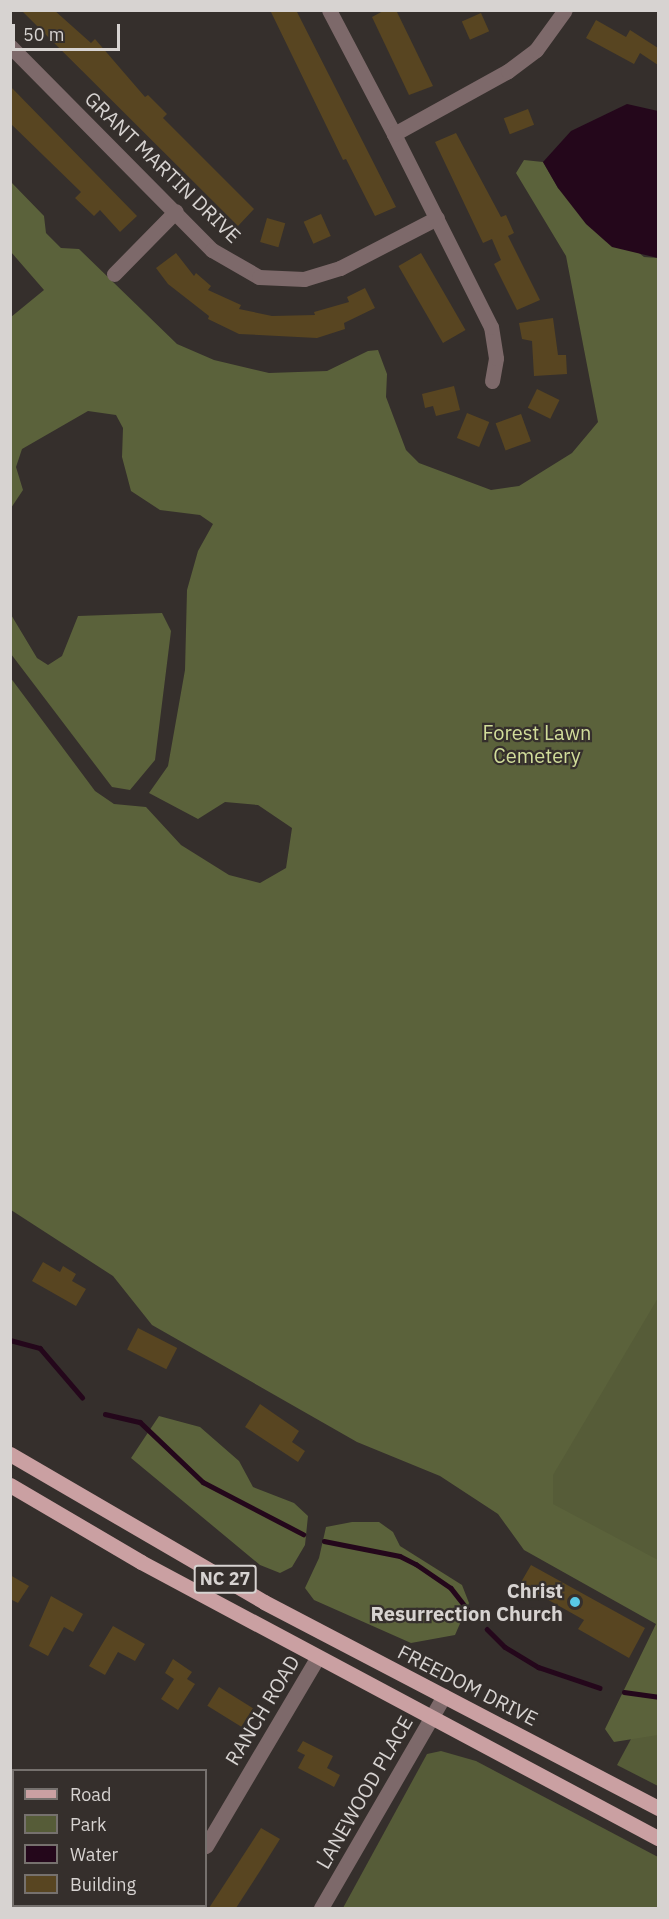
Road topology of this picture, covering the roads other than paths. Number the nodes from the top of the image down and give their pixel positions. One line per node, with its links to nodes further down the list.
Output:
1 (329, 10): 4 (street)
2 (565, 10): 4 (street)
3 (10, 46): 5 (street, GRANT MARTIN DRIVE)
4 (394, 134): 6 (street)
5 (176, 212): 6 (street, GRANT MARTIN DRIVE); 7 (street)
6 (436, 218): 8 (street)
7 (114, 274)
8 (492, 381)
9 (10, 1454): 12 (main road, FREEDOM DRIVE / NC 27)
10 (12, 1491): 11 (main road, NC 27)
11 (317, 1658): 13 (main road, NC 27); 16 (street, RANCH ROAD)
12 (444, 1696): 13 (street, LANEWOOD PLACE); 14 (main road, FREEDOM DRIVE / NC 27)
13 (431, 1718): 15 (main road, NC 27); 17 (street, LANEWOOD PLACE)
14 (658, 1808)
15 (658, 1839)
16 (207, 1844)
17 (321, 1908)

